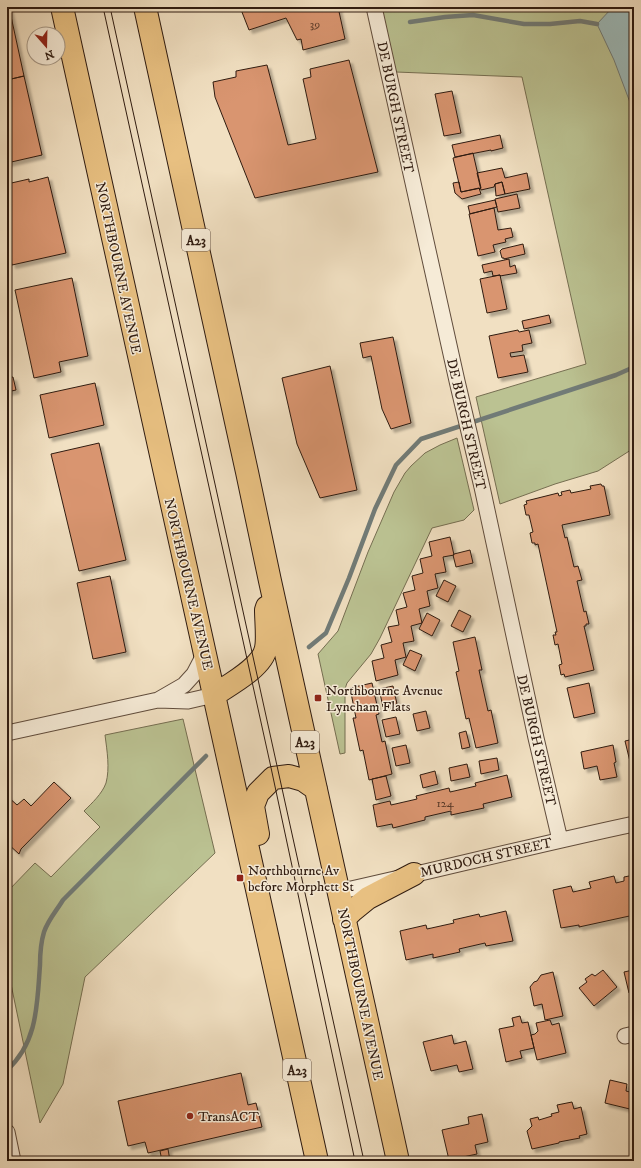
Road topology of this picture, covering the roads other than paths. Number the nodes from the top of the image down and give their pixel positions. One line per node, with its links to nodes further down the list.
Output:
1 (62, 7): 5 (highway, NORTHBOURNE AVENUE / A23)
2 (145, 7): 4 (highway, NORTHBOURNE AVENUE / A23)
3 (374, 7): 11 (street, DE BURGH STREET)
4 (272, 593): 6 (highway); 9 (highway, NORTHBOURNE AVENUE / A23)
5 (205, 653): 6 (highway, NORTHBOURNE AVENUE / A23); 7 (street)
6 (214, 695): 7 (street); 15 (highway, NORTHBOURNE AVENUE / A23)
7 (158, 700): 8 (street)
8 (7, 733)
9 (316, 790): 13 (highway, NORTHBOURNE AVENUE / A23); 15 (highway)
10 (634, 824): 11 (street, MURDOCH STREET)
11 (560, 840): 12 (street, MURDOCH STREET)
12 (414, 874): 13 (street, MURDOCH STREET); 14 (highway)
13 (338, 892): 14 (highway, NORTHBOURNE AVENUE / A23)
14 (344, 919): 19 (highway, NORTHBOURNE AVENUE / A23)
15 (277, 980): 18 (highway, NORTHBOURNE AVENUE / A23)
16 (7, 1132): 17 (street)
17 (13, 1161)
18 (317, 1161)
19 (398, 1161)

